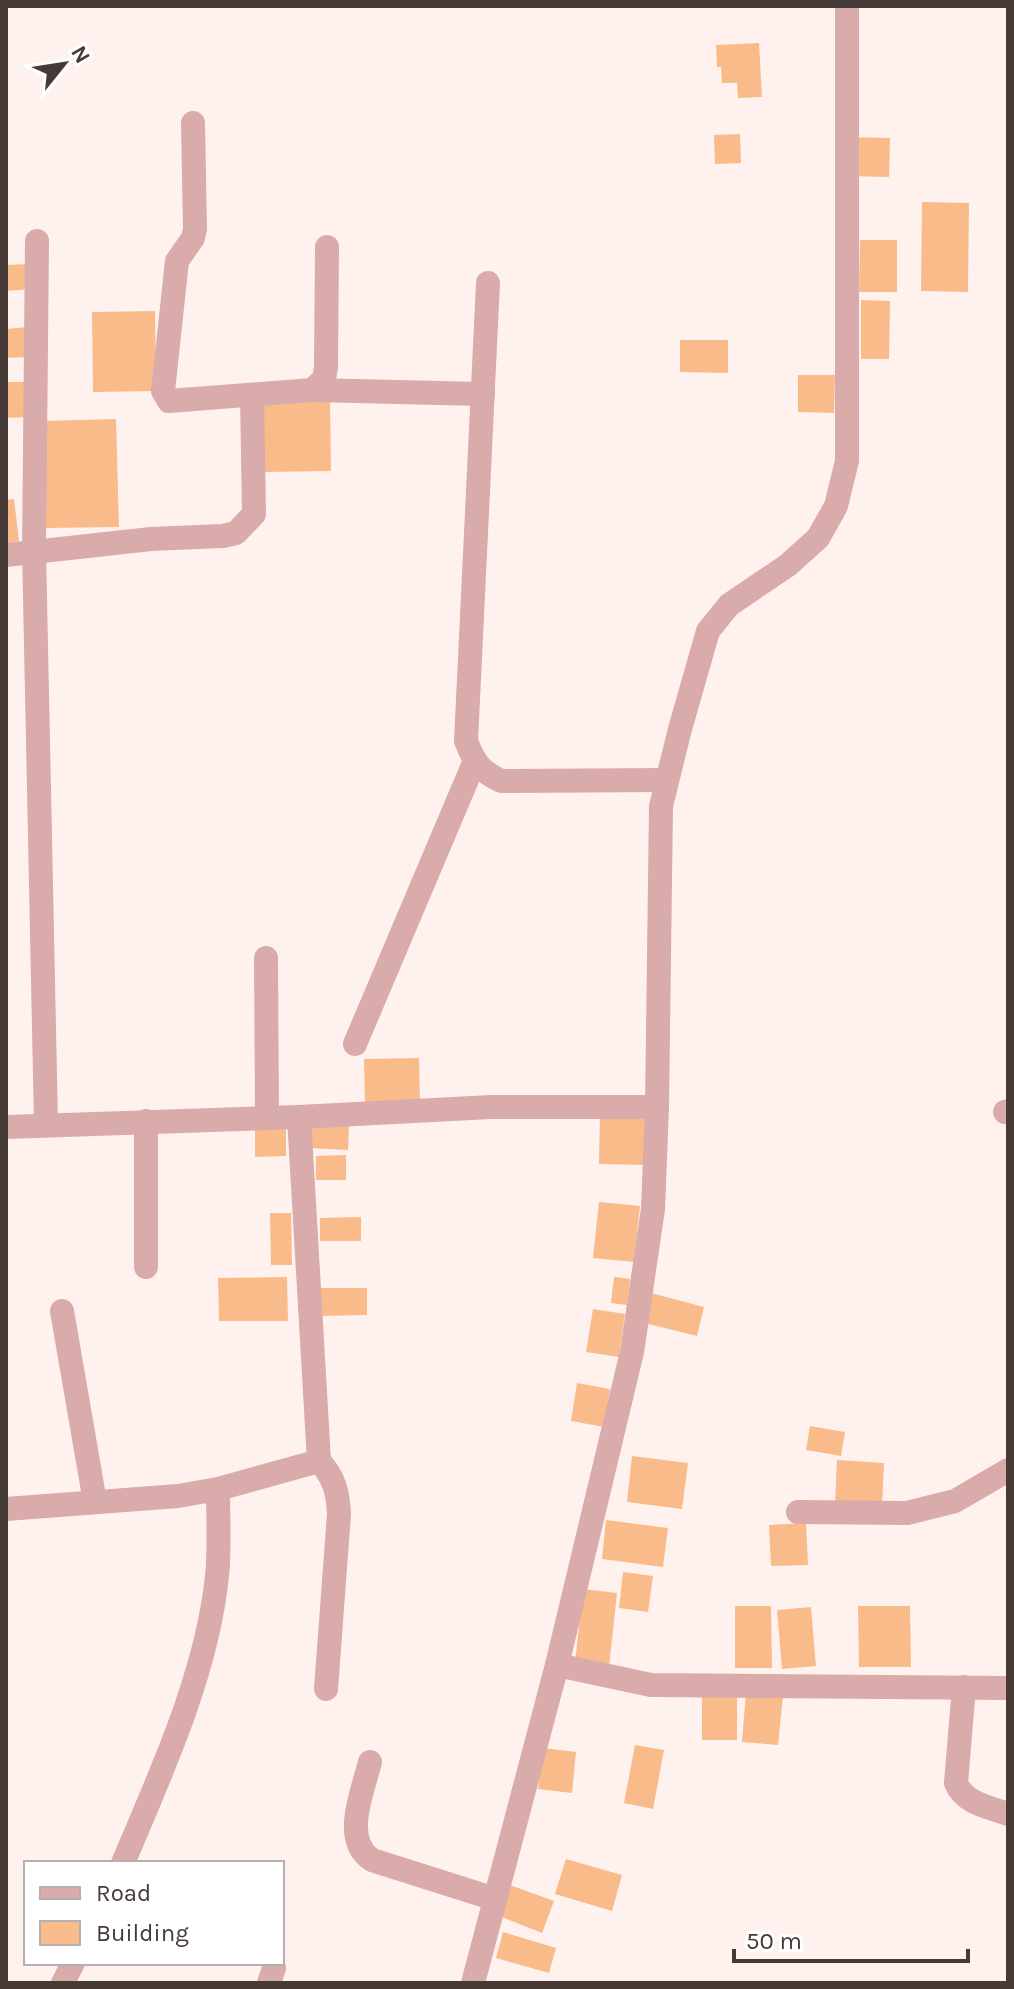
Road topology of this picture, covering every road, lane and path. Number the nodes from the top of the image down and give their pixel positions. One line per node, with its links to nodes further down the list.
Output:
1 (847, 6): 12 (street)
2 (193, 123): 8 (street)
3 (37, 241): 9 (street)
4 (327, 247): 6 (street)
5 (488, 283): 7 (street)
6 (312, 390): 7 (street); 8 (street)
7 (483, 394): 11 (street)
8 (252, 396): 9 (street)
9 (34, 550): 10 (street); 19 (street)
10 (6, 555)
11 (474, 763): 12 (street); 14 (street)
12 (667, 780): 15 (street)
13 (266, 958): 16 (street)
14 (355, 1044)
15 (657, 1107): 17 (street); 29 (street)
16 (267, 1117): 17 (street); 18 (street)
17 (299, 1117): 23 (street)
18 (146, 1121): 19 (street); 21 (street)
19 (46, 1124): 20 (street)
20 (6, 1127)
21 (146, 1267)
22 (62, 1311): 26 (street)
23 (319, 1461): 25 (street); 32 (street)
24 (1008, 1470): 28 (street)
25 (218, 1489): 26 (street); 35 (street)
26 (95, 1502): 27 (street)
27 (6, 1509)
28 (798, 1512)
29 (557, 1665): 30 (street); 36 (street)
30 (964, 1687): 31 (street); 34 (street)
31 (1008, 1688)
32 (326, 1689)
33 (370, 1762): 36 (street)
34 (1008, 1814)
35 (124, 1861)
36 (495, 1899): 39 (street)
37 (72, 1965): 38 (street)
38 (63, 1983)
39 (473, 1983)

